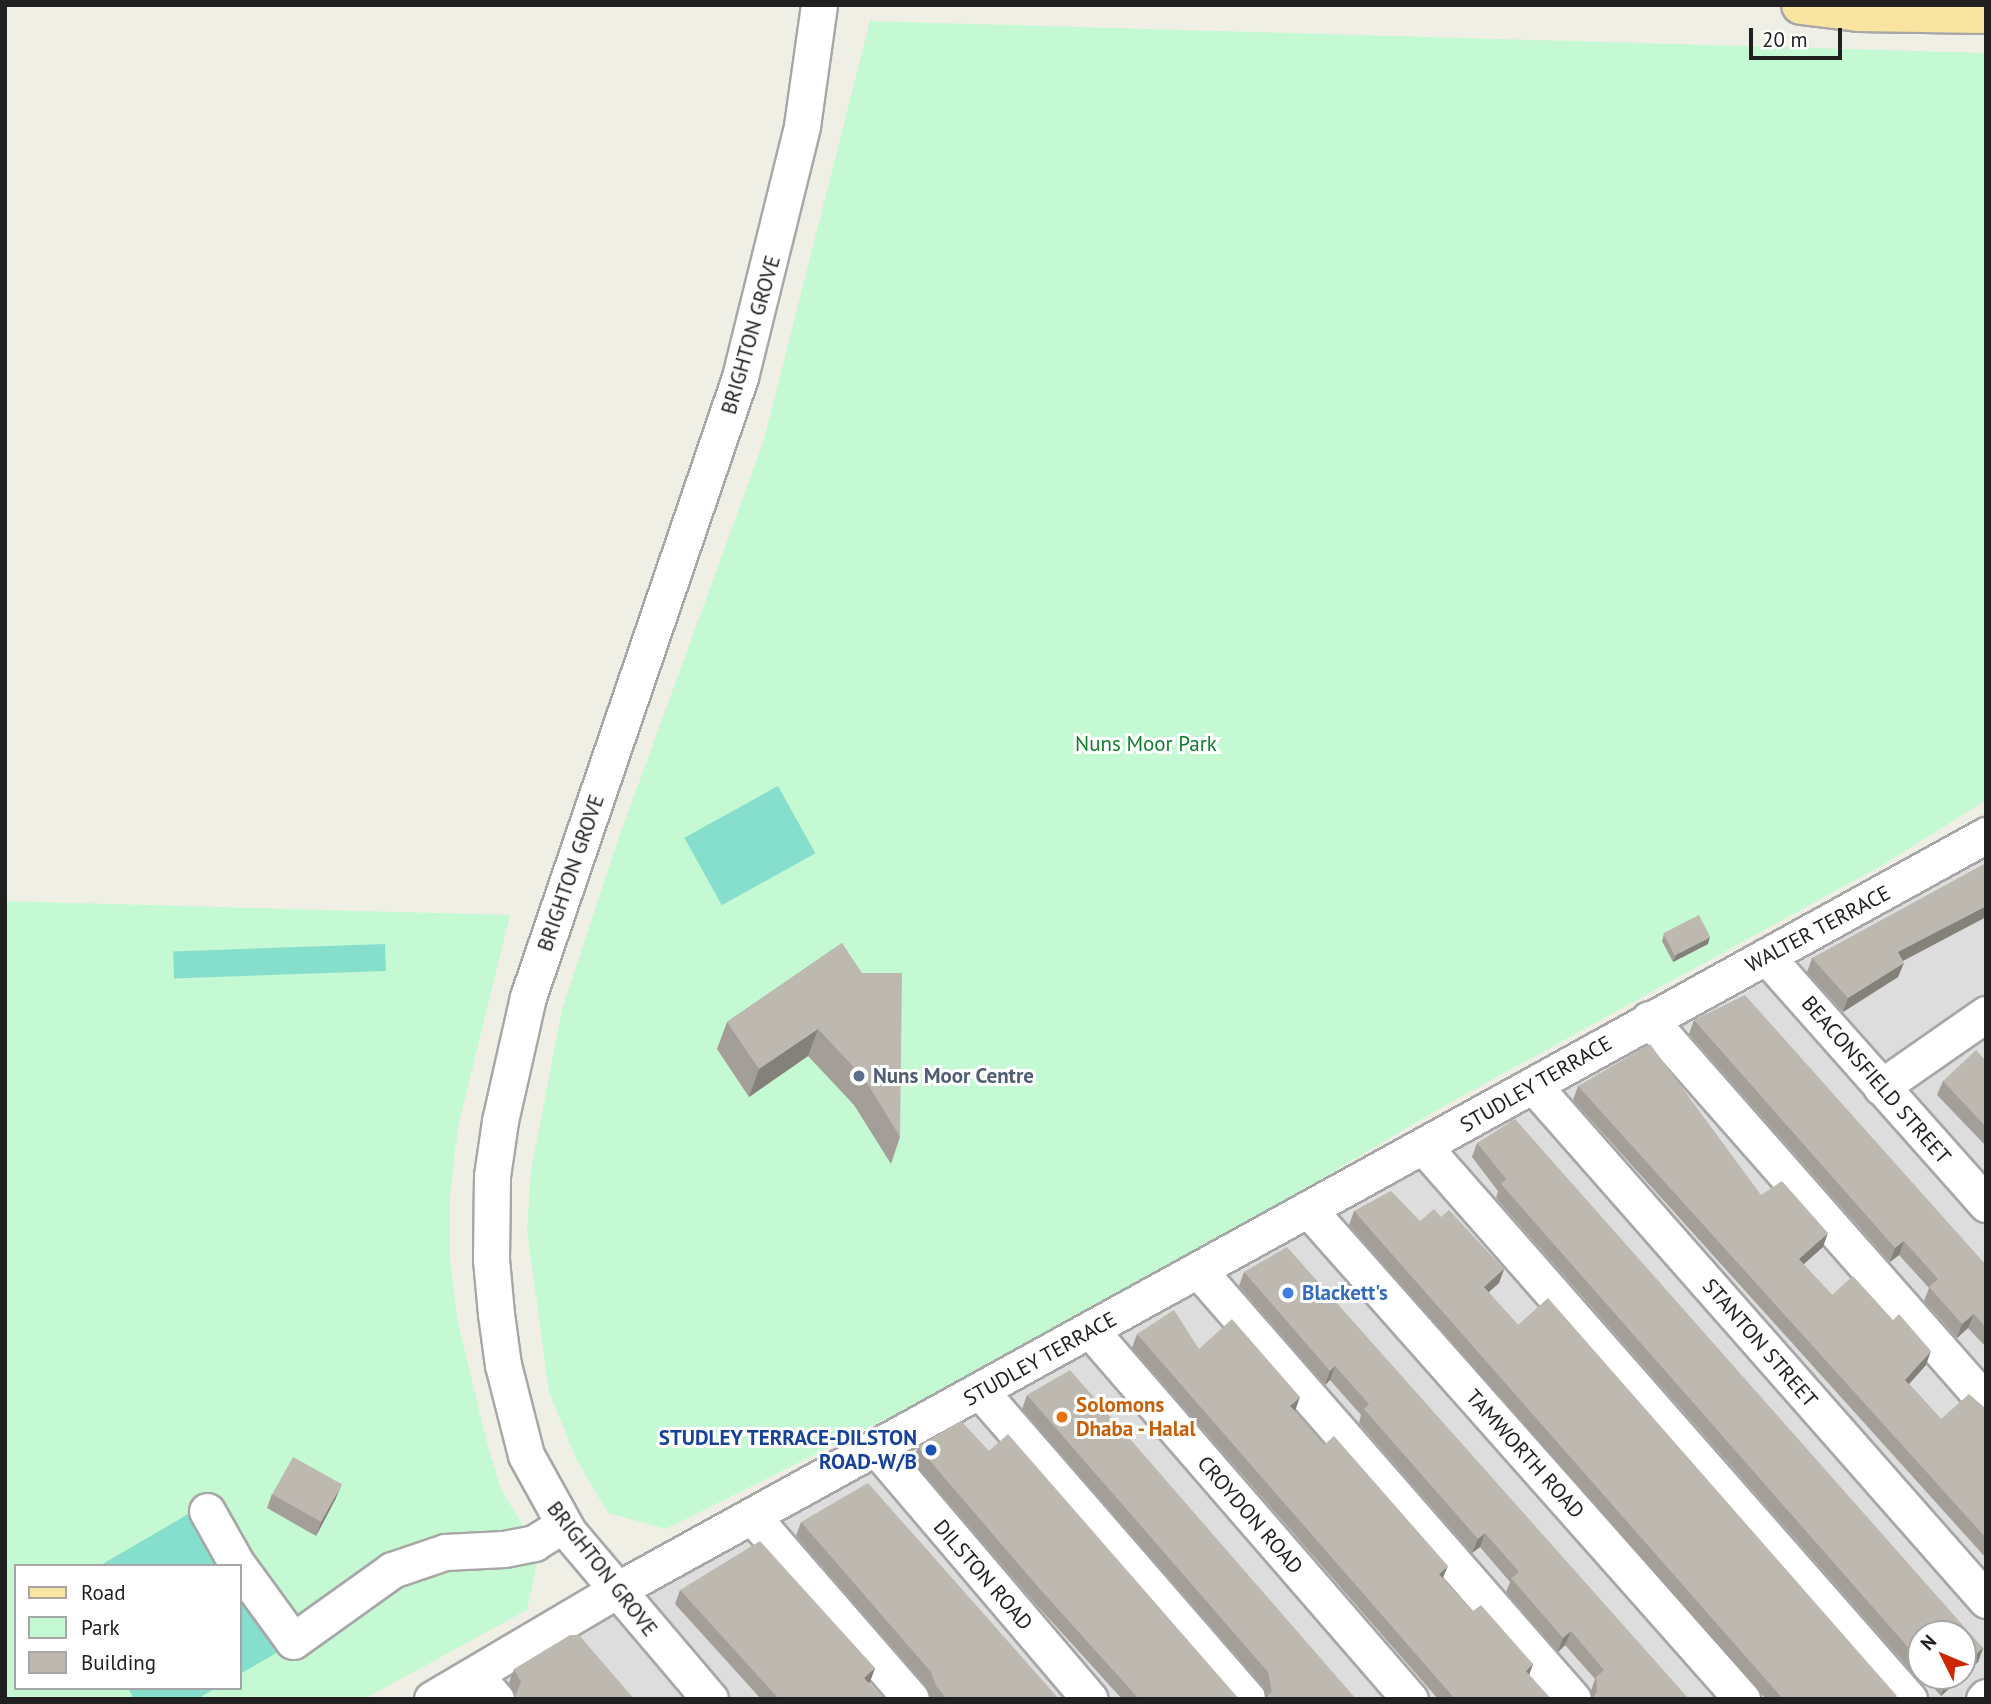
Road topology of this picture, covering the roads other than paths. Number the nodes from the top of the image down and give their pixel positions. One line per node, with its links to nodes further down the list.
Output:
1 (819, 5): 21 (street, BRIGHTON GROVE)
2 (1801, 5): 3 (main road)
3 (1859, 9): 4 (main road)
4 (1986, 14)
5 (1986, 835): 6 (street, WALTER TERRACE)
6 (1766, 956): 8 (street, WALTER TERRACE); 10 (street, BEACONSFIELD STREET)
7 (1986, 1014): 10 (street)
8 (1649, 1020): 9 (street, STUDLEY TERRACE); 17 (street)
9 (1533, 1085): 11 (street, STUDLEY TERRACE); 25 (street, STANTON STREET)
10 (1881, 1087): 12 (street, BEACONSFIELD STREET)
11 (1424, 1147): 13 (street, STUDLEY TERRACE); 35 (street)
12 (1986, 1204)
13 (1308, 1209): 14 (street, STUDLEY TERRACE); 34 (street, TAMWORTH ROAD)
14 (1199, 1271): 15 (street, STUDLEY TERRACE); 33 (street)
15 (1091, 1331): 16 (street, STUDLEY TERRACE); 32 (street, CROYDON ROAD)
16 (981, 1392): 18 (street, STUDLEY TERRACE); 31 (street)
17 (1986, 1402)
18 (877, 1449): 20 (street, STUDLEY TERRACE); 30 (street, DILSTON ROAD)
19 (207, 1511): 22 (street)
20 (752, 1516): 24 (street, STUDLEY TERRACE); 29 (street)
21 (564, 1525): 23 (street); 24 (street, BRIGHTON GROVE)
22 (237, 1564)
23 (242, 1571)
24 (615, 1591): 26 (street, STUDLEY TERRACE); 28 (street, BRIGHTON GROVE)
25 (1986, 1600)
26 (486, 1687): 27 (street, STUDLEY TERRACE)
27 (432, 1699)
28 (710, 1699)
29 (911, 1699)
30 (1090, 1699)
31 (1248, 1699)
32 (1410, 1699)
33 (1573, 1699)
34 (1742, 1699)
35 (1909, 1699)

